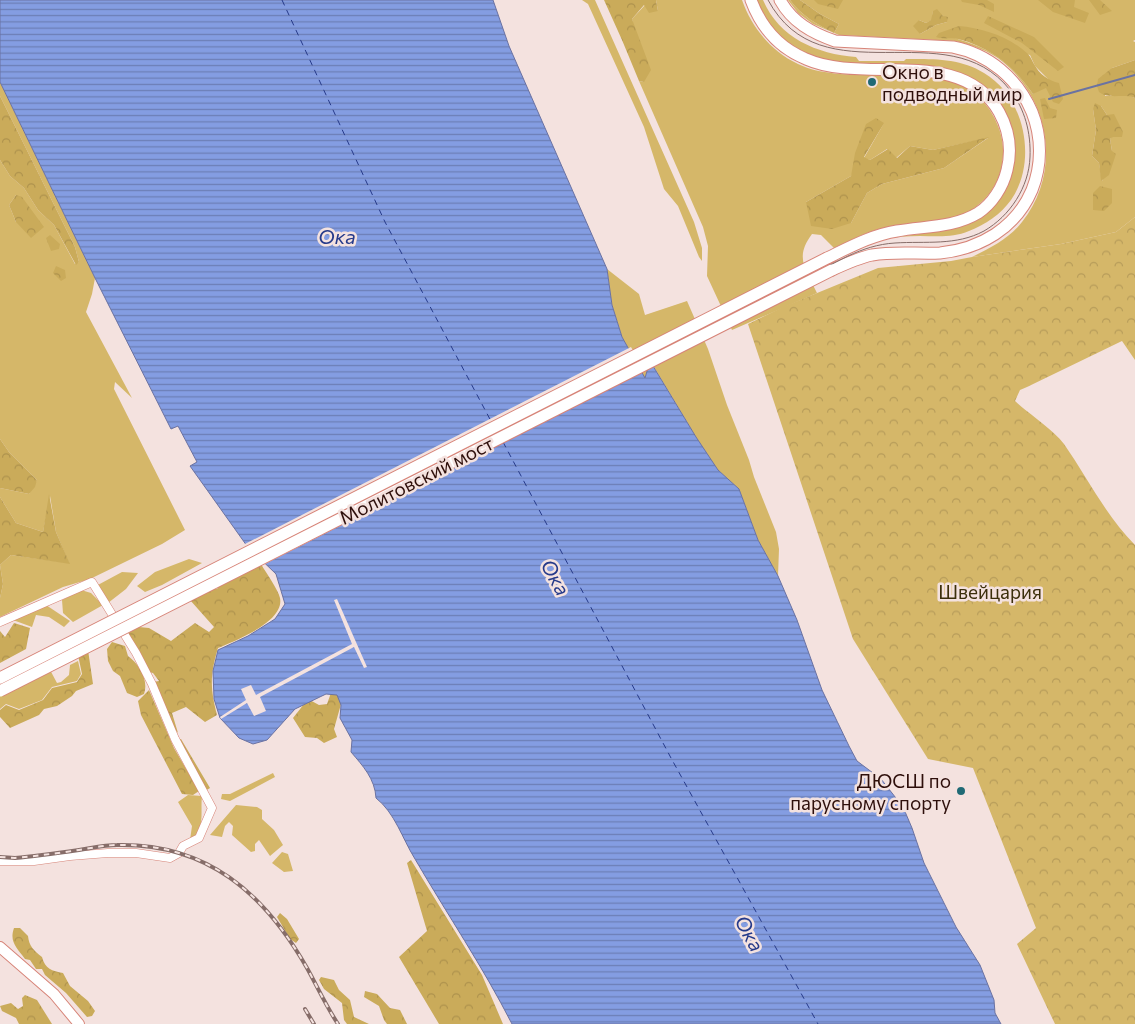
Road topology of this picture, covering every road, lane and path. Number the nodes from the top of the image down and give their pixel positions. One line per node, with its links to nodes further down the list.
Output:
1 (751, 0): 4 (main road, Молитовский мост, bridge)
2 (780, 0): 5 (main road, Молитовский мост, bridge)
3 (0, 622): 6 (street)
4 (0, 678)
5 (0, 690)
6 (0, 861)
7 (0, 947): 8 (street)
8 (79, 1024)

